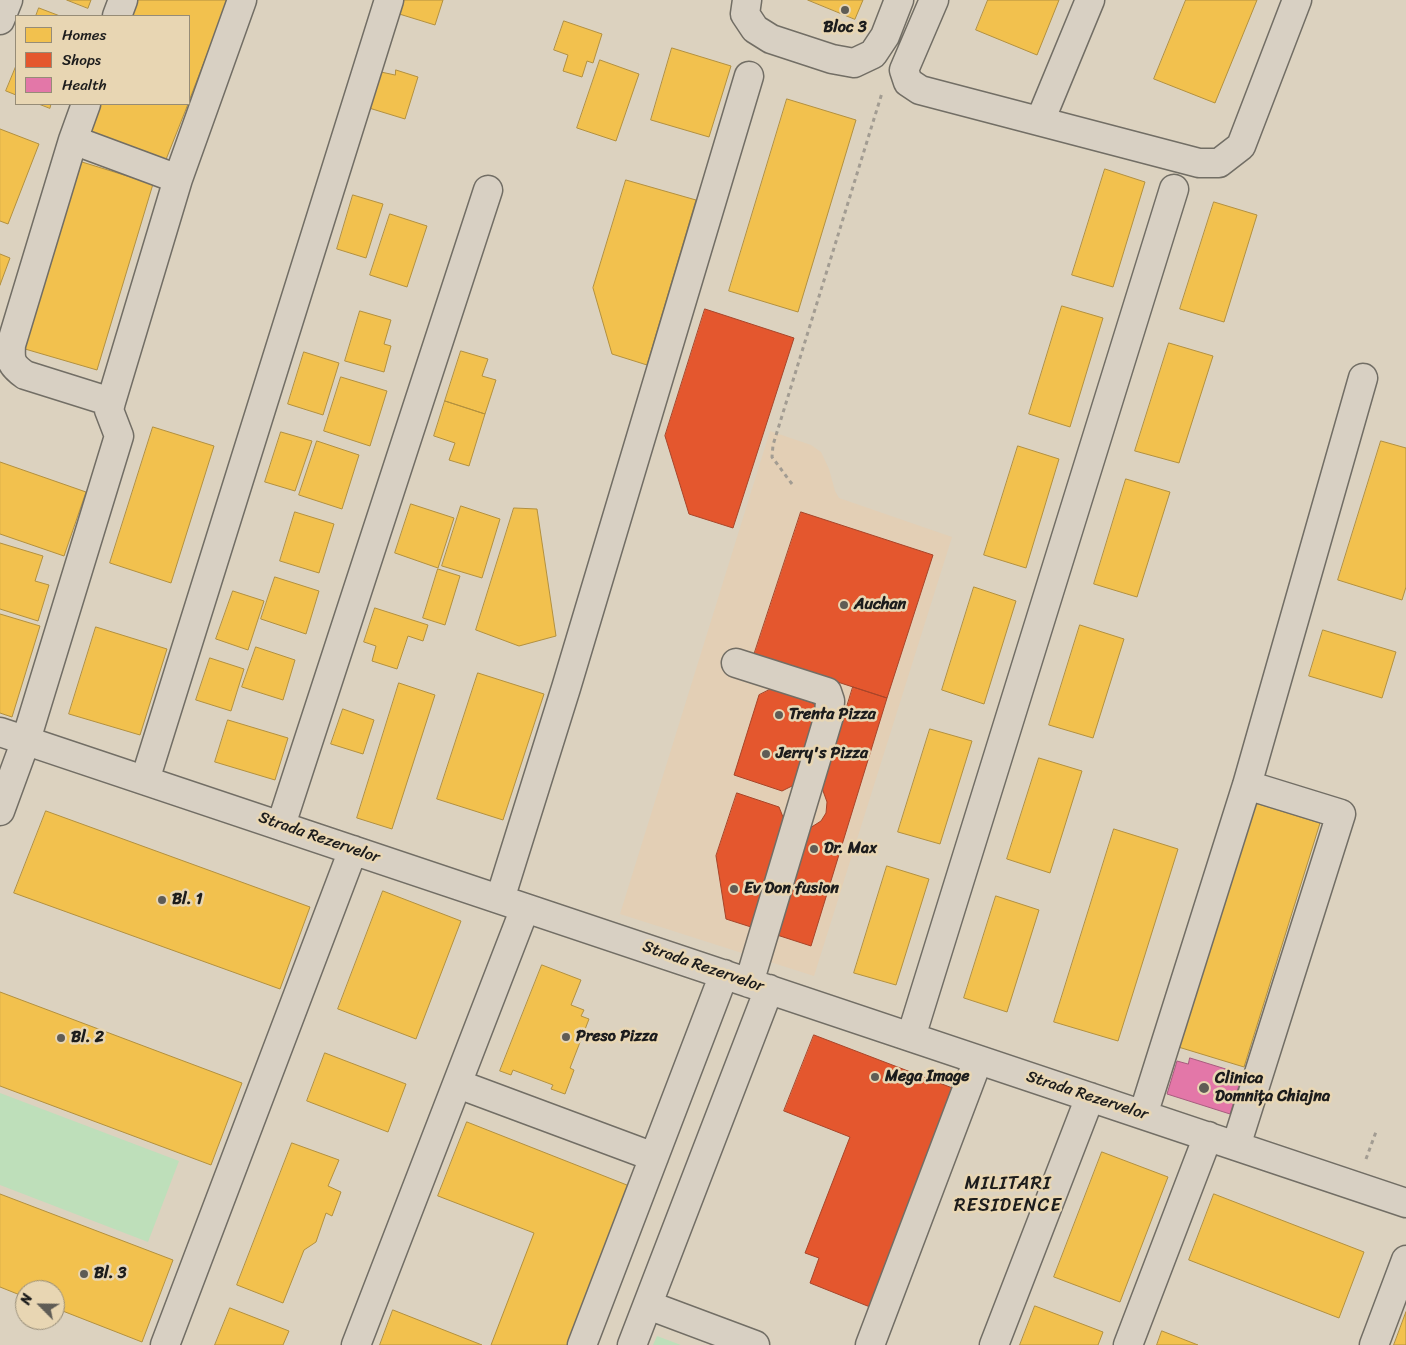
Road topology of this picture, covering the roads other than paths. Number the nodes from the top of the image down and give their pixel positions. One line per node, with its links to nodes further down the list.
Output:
1 (8, 0): 11 (street)
2 (123, 0): 10 (street)
3 (242, 0): 16 (street)
4 (389, 0): 24 (street)
5 (747, 0): 6 (street)
6 (899, 0)
7 (934, 0): 14 (street)
8 (1090, 0): 14 (street)
9 (1298, 0): 14 (street)
10 (117, 15)
11 (0, 20)
12 (749, 76): 29 (street)
13 (86, 105): 15 (street)
14 (1040, 121)
15 (73, 140): 16 (street); 20 (street)
16 (178, 180): 20 (street)
17 (1174, 189): 31 (street)
18 (488, 190): 27 (street)
19 (1364, 378): 25 (street)
20 (111, 402): 23 (street)
21 (736, 663): 30 (street)
22 (0, 732): 23 (street, Strada Rezervelor)
23 (26, 740): 24 (street, Strada Rezervelor); 26 (street)
24 (145, 780): 27 (street, Strada Rezervelor)
25 (1247, 785): 35 (street); 37 (street)
26 (0, 811)
27 (281, 826): 28 (street, Strada Rezervelor)
28 (354, 850): 29 (street, Strada Rezervelor); 42 (street)
29 (513, 903): 30 (street, Strada Rezervelor); 33 (street)
30 (748, 982): 31 (street, Strada Rezervelor); 38 (street); 41 (street)
31 (911, 1037): 32 (street, Strada Rezervelor)
32 (978, 1060): 34 (street, Strada Rezervelor); 47 (street)
33 (458, 1084): 38 (street); 43 (street)
34 (1090, 1097): 35 (street, Strada Rezervelor); 48 (street)
35 (1142, 1114): 36 (street, Strada Rezervelor)
36 (1208, 1136): 37 (street, Strada Rezervelor); 49 (street)
37 (1236, 1146): 39 (street, Strada Rezervelor)
38 (654, 1157): 44 (street)
39 (1406, 1203)
40 (1406, 1260): 50 (street)
41 (648, 1305): 45 (street); 46 (street)
42 (165, 1345)
43 (356, 1345)
44 (582, 1345)
45 (632, 1345)
46 (755, 1345)
47 (870, 1345)
48 (994, 1345)
49 (1128, 1345)
50 (1374, 1345)

